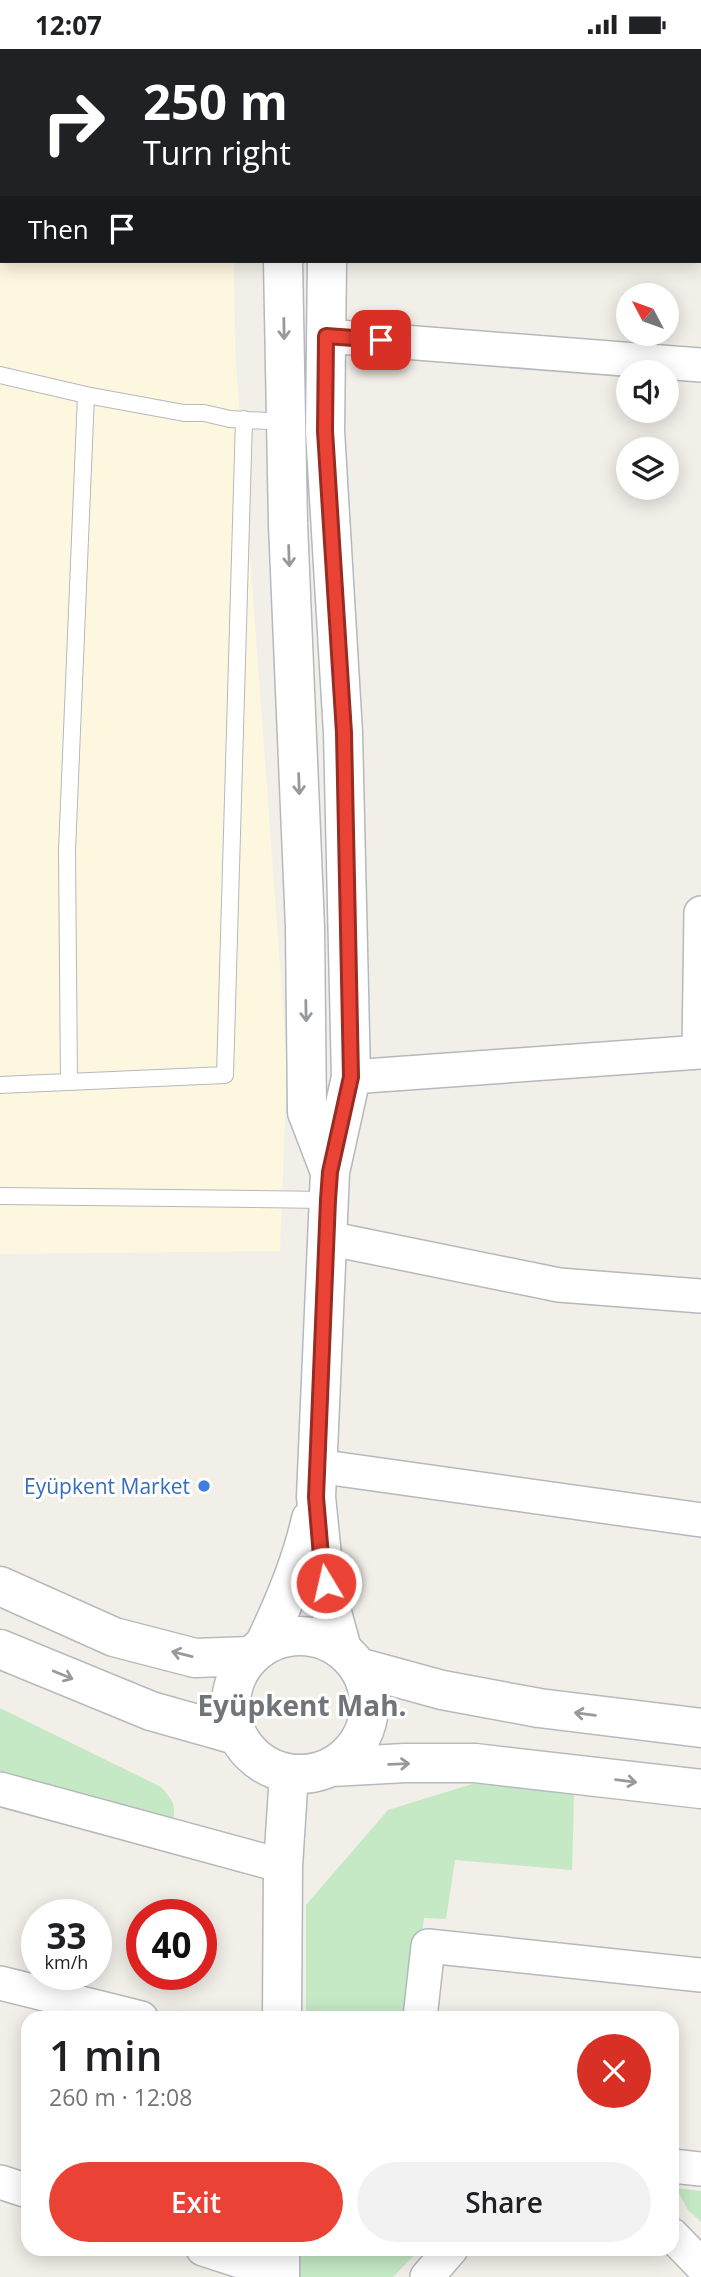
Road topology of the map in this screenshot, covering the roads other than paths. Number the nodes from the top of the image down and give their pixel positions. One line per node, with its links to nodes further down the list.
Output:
1 (283, 263): 8 (street, one-way to 8)
2 (327, 263): 3 (street)
3 (326, 336): 4 (street); 11 (street)
4 (701, 365)
5 (0, 375): 6 (lane)
6 (86, 395): 7 (lane); 12 (lane)
7 (244, 419): 8 (lane); 12 (lane)
8 (285, 422): 14 (street, one-way to 14)
9 (701, 913): 10 (street)
10 (700, 1052): 11 (street)
11 (351, 1077): 14 (street)
12 (69, 1082): 13 (lane)
13 (0, 1085)
14 (329, 1186): 15 (lane); 16 (street)
15 (0, 1196)
16 (327, 1238): 17 (street); 18 (street)
17 (701, 1296)
18 (317, 1481): 19 (street); 22 (street); 23 (street)
19 (701, 1520)
20 (0, 1586): 22 (street, one-way to 20)
21 (0, 1649): 25 (street, one-way to 25)
22 (257, 1651): 23 (street); 25 (street)
23 (350, 1658): 24 (street, one-way to 23); 26 (street)
24 (701, 1728)
25 (236, 1735): 27 (street)
26 (331, 1767): 27 (street); 28 (street, one-way to 28)
27 (289, 1774): 30 (street)
28 (701, 1789)
29 (0, 1790): 30 (street)
30 (283, 1866): 34 (street)
31 (701, 1975): 35 (street)
32 (0, 1983): 33 (street)
33 (113, 2011)
34 (282, 2011)
35 (421, 2011)
36 (679, 2167): 37 (street)
37 (701, 2169)
38 (0, 2182): 39 (street)
39 (21, 2189)
40 (679, 2242): 43 (street)
41 (233, 2256): 44 (street)
42 (445, 2256): 45 (street)
43 (701, 2265)
44 (280, 2267)
45 (427, 2277)

